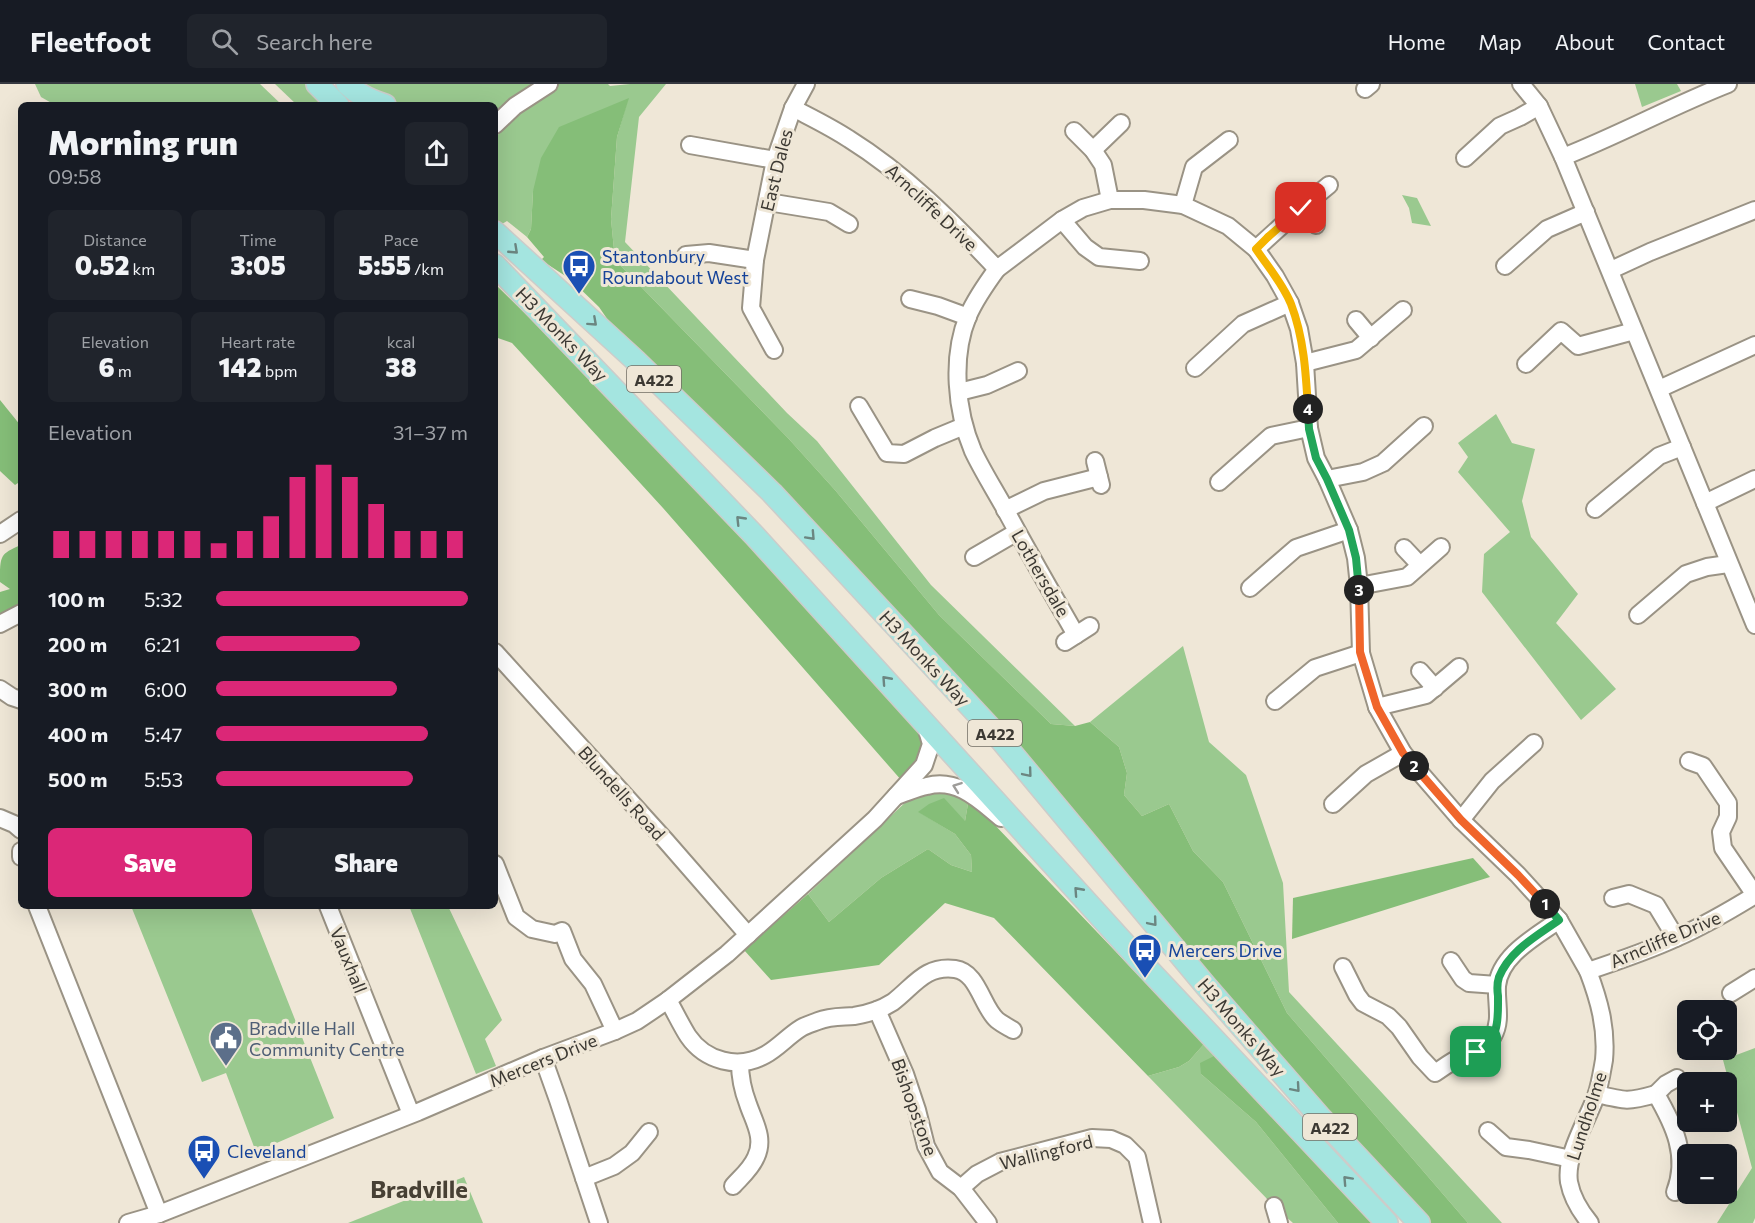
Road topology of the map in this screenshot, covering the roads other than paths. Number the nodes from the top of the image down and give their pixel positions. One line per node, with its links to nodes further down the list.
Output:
1 (317, 84): 7 (main road)
2 (806, 84): 11 (street, East Dales)
3 (1521, 84): 10 (street)
4 (1728, 84): 19 (street)
5 (349, 86): 8 (main road)
6 (546, 86): 9 (street)
7 (334, 102)
8 (376, 102)
9 (521, 103): 12 (street); 13 (street)
10 (1539, 106): 19 (street); 20 (street)
11 (793, 108): 21 (street, East Dales); 39 (street, Arncliffe Drive)
12 (498, 109)
13 (498, 122)
14 (1121, 123): 18 (street)
15 (1074, 131): 18 (street)
16 (1229, 140): 25 (street)
17 (690, 145): 21 (street)
18 (1093, 150): 23 (street)
19 (1563, 157): 28 (street)
20 (1465, 158)
21 (775, 160): 24 (street, East Dales)
22 (1329, 185): 26 (street)
23 (1110, 200): 25 (street, Arncliffe Drive); 29 (street, Arncliffe Drive)
24 (768, 202): 30 (street); 35 (street, East Dales)
25 (1183, 205): 33 (street, Arncliffe Drive)
26 (1301, 208): 31 (street); 33 (street)
27 (1755, 210): 40 (street)
28 (1586, 212): 37 (street); 40 (street)
29 (1062, 220): 36 (street); 39 (street, Arncliffe Drive)
30 (849, 224)
31 (1316, 225)
32 (498, 235): 140 (main road, H3 Monks Way / A422, one-way to 140)
33 (1256, 249): 42 (street, Arncliffe Drive)
34 (686, 255): 35 (street)
35 (755, 260): 49 (street, East Dales)
36 (1140, 261)
37 (1505, 266)
38 (498, 268): 91 (main road, H3 Monks Way / A422, one-way to 38)
39 (997, 270): 44 (street, Lothersdale)
40 (1611, 270): 46 (street)
41 (910, 299): 44 (street)
42 (1290, 303): 50 (street, Arncliffe Drive); 52 (street)
43 (1403, 310): 47 (street)
44 (968, 317): 55 (street, Lothersdale)
45 (1356, 320): 47 (street)
46 (1634, 331): 51 (street); 54 (street)
47 (1371, 338): 50 (street)
48 (1755, 345): 54 (street)
49 (774, 350)
50 (1305, 363): 59 (street, Arncliffe Drive)
51 (1526, 364)
52 (1195, 368)
53 (1018, 371): 55 (street)
54 (1659, 389): 60 (street)
55 (959, 393): 57 (street, Lothersdale)
56 (859, 406): 57 (street)
57 (964, 426): 67 (street, Lothersdale)
58 (1424, 426): 62 (street)
59 (1309, 429): 62 (street, Arncliffe Drive); 64 (street)
60 (1682, 447): 65 (street); 66 (street)
61 (1098, 474): 67 (street)
62 (1327, 479): 69 (street, Arncliffe Drive)
63 (1755, 479): 65 (street)
64 (1219, 482)
65 (1705, 503): 75 (street)
66 (1595, 509)
67 (1005, 510): 70 (street, Lothersdale)
68 (18, 522): 71 (street)
69 (1349, 530): 77 (street, Arncliffe Drive); 78 (street)
70 (1017, 532): 74 (street); 83 (street, Lothersdale)
71 (0, 534)
72 (1441, 547): 76 (street)
73 (1404, 548): 76 (street)
74 (974, 557)
75 (1728, 564): 80 (street); 81 (street)
76 (1420, 566): 77 (street)
77 (1359, 586): 84 (street, Arncliffe Drive)
78 (1250, 588)
79 (18, 615): 82 (street)
80 (1638, 615)
81 (1754, 618)
82 (0, 624)
83 (1077, 634)
84 (1360, 652): 89 (street); 90 (street, Arncliffe Drive)
85 (498, 655): 107 (street, Blundells Road)
86 (1459, 667): 88 (street)
87 (1420, 671): 88 (street)
88 (1435, 688): 90 (street)
89 (1275, 701)
90 (1377, 707): 93 (street, Arncliffe Drive)
91 (925, 723): 95 (street, Mercers Drive); 100 (main road, H3 Monks Way / A422)
92 (1534, 743): 98 (street)
93 (1403, 753): 96 (street); 98 (street, Arncliffe Drive)
94 (1689, 761): 102 (street)
95 (895, 796): 100 (street, one-way to 95); 107 (street, Mercers Drive)
96 (1333, 804)
97 (0, 818): 99 (street)
98 (1461, 820): 106 (street, Arncliffe Drive)
99 (18, 827)
100 (1037, 846): 139 (main road, H3 Monks Way / A422, one-way to 100)
101 (498, 872): 118 (street)
102 (1755, 895): 108 (street, Arncliffe Drive)
103 (1613, 898): 108 (street)
104 (38, 909): 133 (street)
105 (329, 909): 124 (street, Vauxhall)
106 (1559, 920): 111 (street, Arncliffe Drive); 113 (street)
107 (748, 935): 115 (street, Mercers Drive)
108 (1676, 938): 111 (street, Arncliffe Drive)
109 (1451, 961): 113 (street)
110 (1343, 967): 113 (street)
111 (1588, 970): 122 (street, Lundholme)
112 (1755, 978): 114 (street)
113 (1497, 985)
114 (1731, 993)
115 (668, 1000): 118 (street, Mercers Drive); 120 (street)
116 (877, 1010): 117 (street); 120 (street); 130 (street, Bishopstone)
117 (1013, 1030)
118 (615, 1032): 119 (street, Mercers Drive)
119 (543, 1058): 124 (street, Mercers Drive); 128 (street)
120 (740, 1064): 129 (street)
121 (1677, 1078): 123 (street)
122 (1597, 1094): 123 (street); 127 (street, Lundholme)
123 (1656, 1094): 131 (street)
124 (411, 1114): 133 (street, Mercers Drive)
125 (1488, 1131): 127 (street)
126 (649, 1132): 128 (street)
127 (1571, 1159): 141 (street, Lundholme)
128 (584, 1178): 135 (street)
129 (733, 1186)
130 (961, 1188): 136 (street, Bishopstone); 137 (street, Wallingford)
131 (1675, 1192)
132 (1274, 1206): 138 (street)
133 (159, 1214): 134 (street, Mercers Drive)
134 (128, 1223)
135 (598, 1223)
136 (988, 1223)
137 (1152, 1223)
138 (1279, 1223)
139 (1387, 1223)
140 (1419, 1223)
141 (1590, 1223)

